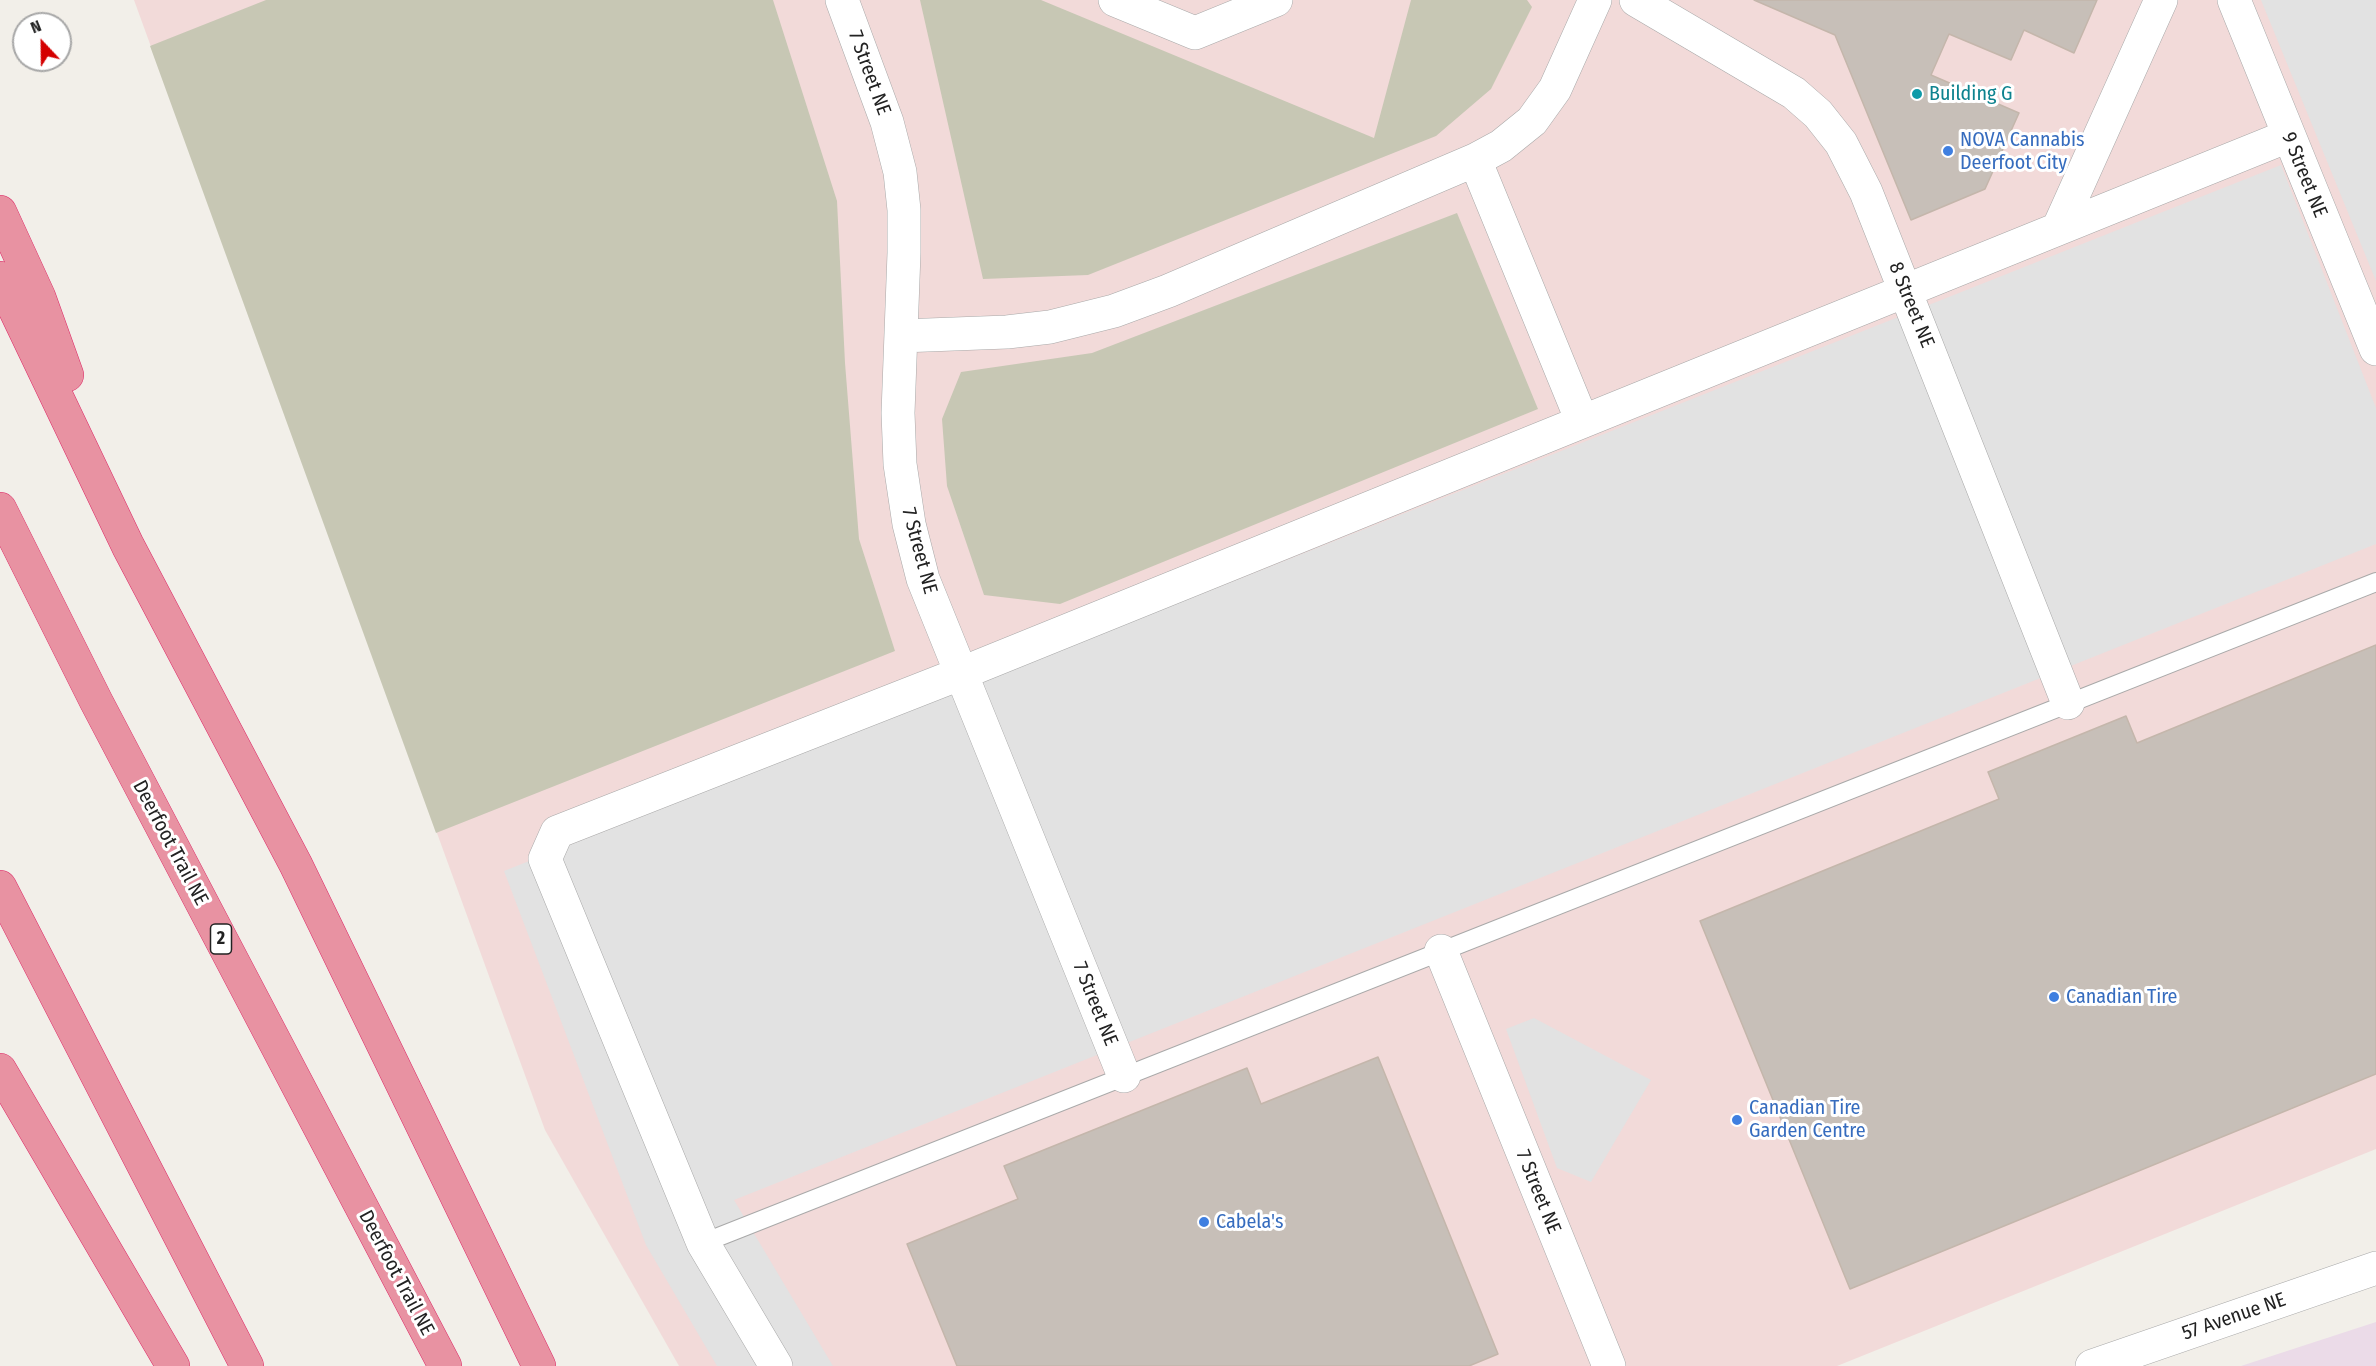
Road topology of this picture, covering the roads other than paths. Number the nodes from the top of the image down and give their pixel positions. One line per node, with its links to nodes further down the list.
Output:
1 (843, 0): 14 (street, 7 Street NE)
2 (1115, 0): 3 (street)
3 (1276, 0)
4 (1595, 0): 9 (street)
5 (1636, 0): 13 (street, 8 Street NE)
6 (2161, 0): 11 (street)
7 (2234, 0): 8 (street, 9 Street NE)
8 (2288, 136): 11 (street); 15 (street, 9 Street NE)
9 (1475, 160): 14 (street); 16 (street)
10 (0, 212): 18 (highway)
11 (2058, 229): 13 (street)
12 (0, 278): 18 (highway)
13 (1905, 290): 16 (street); 21 (street, 8 Street NE)
14 (901, 336): 20 (street, 7 Street NE)
15 (2376, 349)
16 (1582, 421): 20 (street)
17 (0, 509): 30 (highway, Deerfoot Trail NE / 2)
18 (128, 546): 31 (highway)
19 (2376, 582): 21 (lane)
20 (962, 673): 25 (street, 7 Street NE); 26 (street)
21 (2068, 703): 23 (lane)
22 (0, 887): 29 (highway)
23 (1441, 951): 25 (lane); 33 (street, 7 Street NE)
24 (0, 1070): 28 (highway)
25 (1124, 1076): 26 (lane)
26 (703, 1243): 32 (street)
27 (2376, 1268): 34 (street, 57 Avenue NE)
28 (173, 1366)
29 (247, 1366)
30 (445, 1366)
31 (539, 1366)
32 (776, 1366)
33 (1609, 1366)
34 (2092, 1366)

